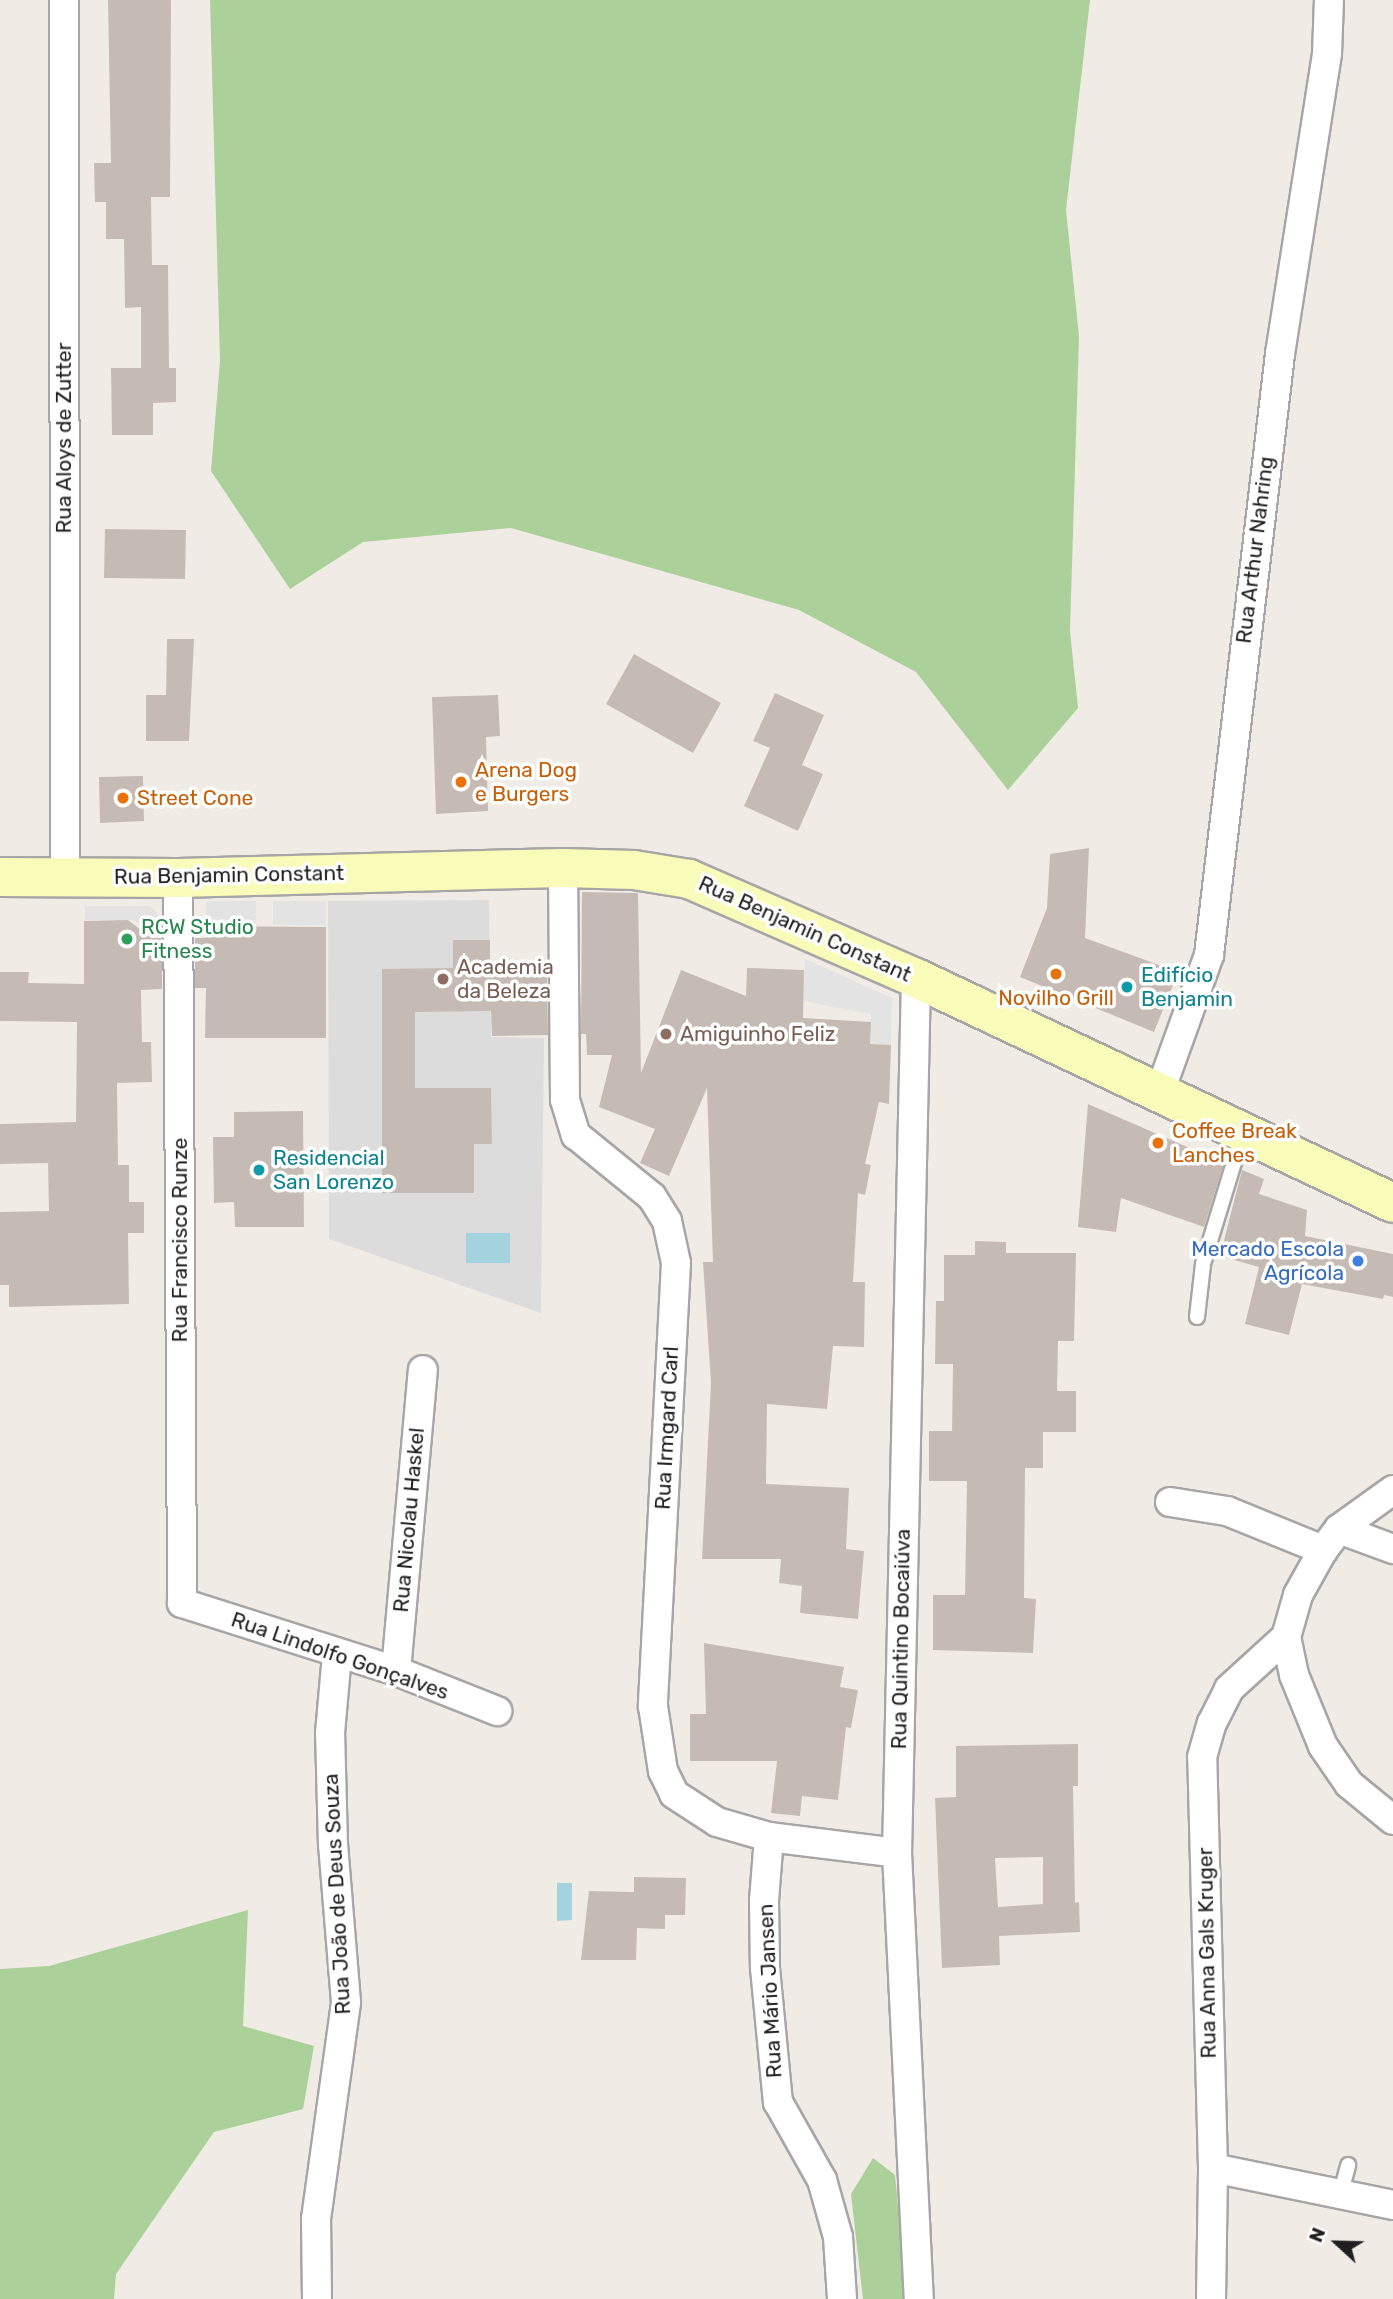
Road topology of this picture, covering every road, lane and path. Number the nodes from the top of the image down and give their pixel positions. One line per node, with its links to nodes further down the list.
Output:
1 (64, 0): 5 (street, Rua Aloys de Zutter)
2 (1329, 0): 8 (street, Rua Arthur Nahring)
3 (563, 868): 6 (main road, Rua Benjamin Constant); 7 (main road, Rua Benjamin Constant); 23 (street, Rua Irmgard Carl)
4 (0, 877): 5 (main road, Rua Benjamin Constant)
5 (65, 877): 6 (main road, Rua Benjamin Constant)
6 (178, 878): 17 (street, Rua Francisco Runze)
7 (916, 978): 8 (main road, Rua Benjamin Constant); 24 (street, Rua Quintino Bocaiúva)
8 (1159, 1094): 9 (main road, Rua Benjamin Constant)
9 (1243, 1133): 10 (main road, Rua Benjamin Constant); 11 (lane)
10 (1393, 1203)
11 (1197, 1317)
12 (423, 1370): 20 (street, Rua Nicolau Haskel)
13 (1393, 1490): 15 (street)
14 (1170, 1502): 15 (street)
15 (1331, 1539): 16 (street); 18 (street)
16 (1393, 1549)
17 (182, 1603): 19 (street, Rua Lindolfo Gonçalves)
18 (1286, 1637): 22 (street); 26 (street, Rua Anna Gals Kruger)
19 (337, 1655): 20 (street, Rua Lindolfo Gonçalves); 29 (street, Rua João de Deus Souza)
20 (396, 1671): 21 (street, Rua Lindolfo Gonçalves)
21 (497, 1711)
22 (1393, 1820)
23 (769, 1838): 24 (street, Rua Irmgard Carl); 30 (street, Rua Mário Jansen)
24 (897, 1853): 31 (street, Rua Quintino Bocaiúva)
25 (1348, 2165): 27 (lane)
26 (1213, 2168): 27 (street); 32 (street, Rua Anna Gals Kruger)
27 (1341, 2192): 28 (street)
28 (1393, 2205)
29 (317, 2299)
30 (842, 2299)
31 (919, 2299)
32 (1211, 2299)

